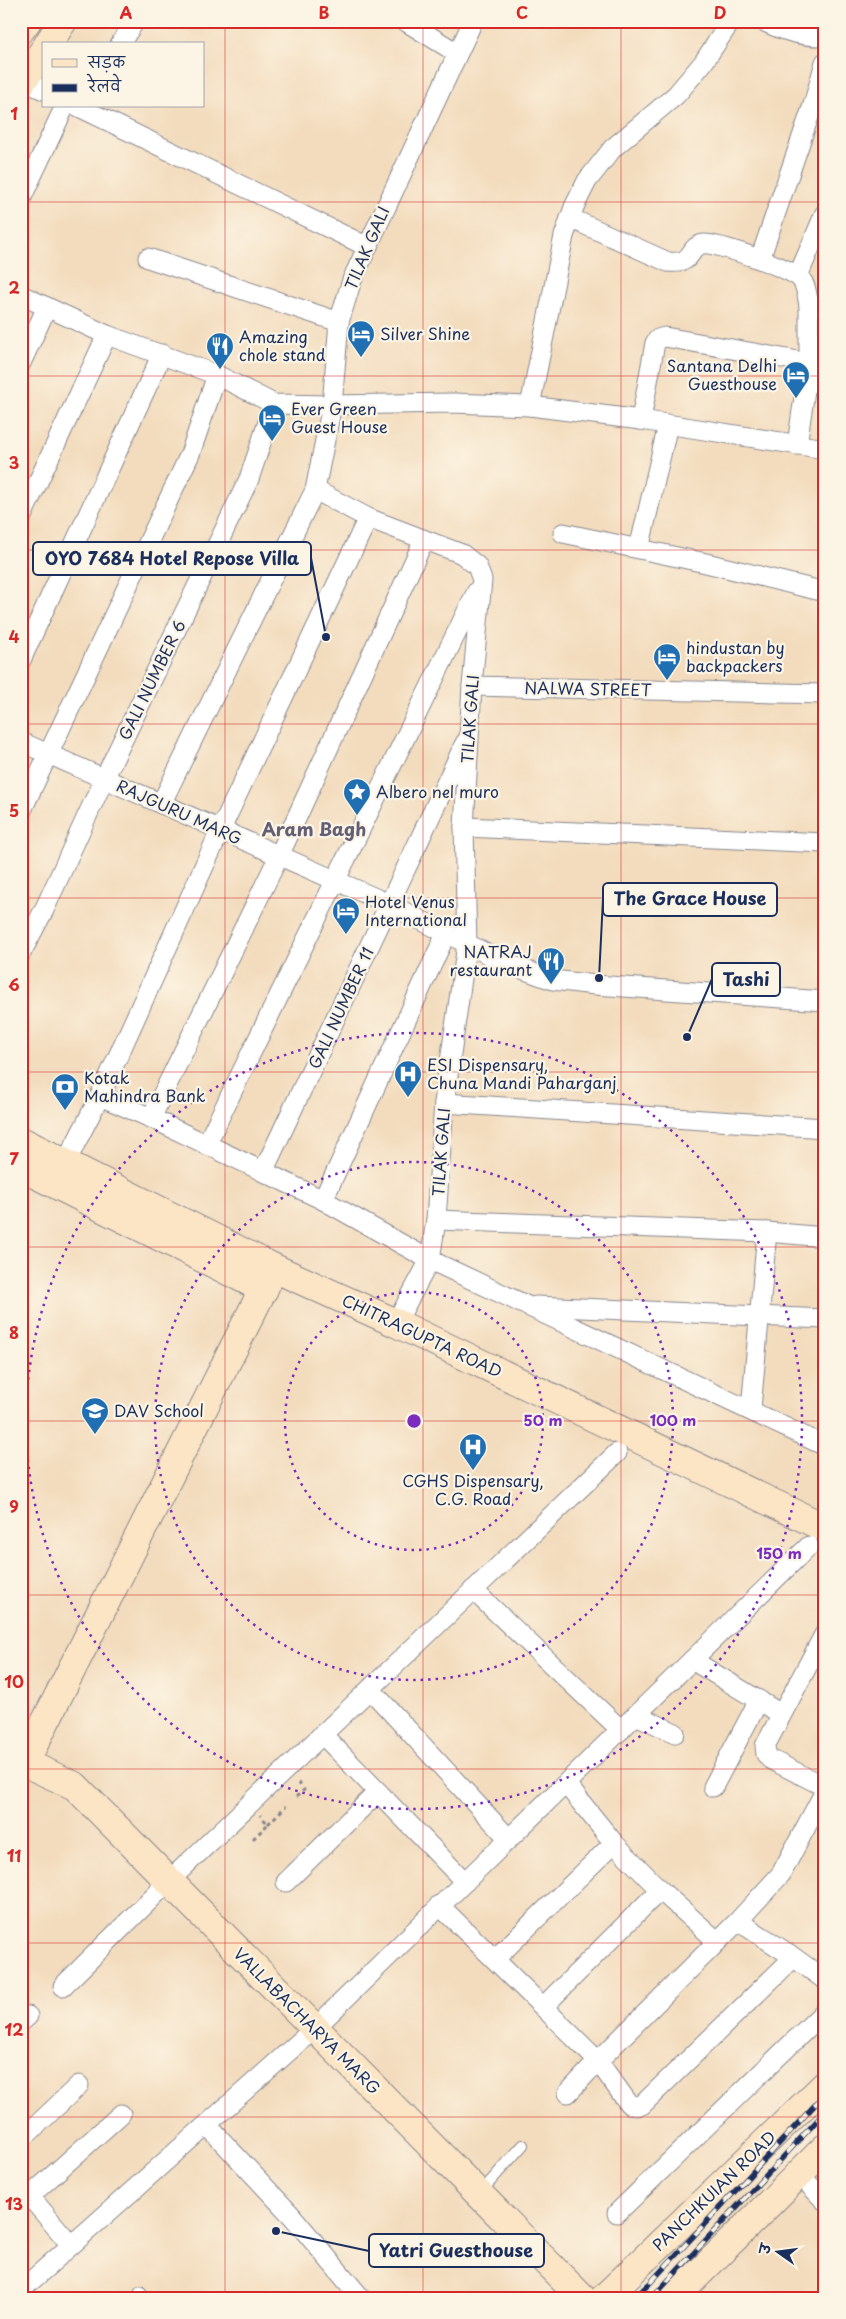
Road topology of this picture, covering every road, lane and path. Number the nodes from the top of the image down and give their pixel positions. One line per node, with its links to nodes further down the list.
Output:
1 (26, 21): 8 (street)
2 (63, 21): 10 (street)
3 (135, 21): 11 (street)
4 (405, 21): 12 (street)
5 (473, 21): 12 (street, TILAK GALI)
6 (731, 21): 20 (street)
7 (763, 21): 9 (street)
8 (21, 29)
9 (825, 36)
10 (49, 42)
11 (121, 42)
12 (457, 53): 21 (street, TILAK GALI)
13 (42, 55): 15 (street)
14 (825, 62): 23 (street)
15 (29, 85)
16 (64, 108): 18 (street)
17 (82, 108): 21 (street)
18 (21, 199)
19 (825, 213): 24 (street)
20 (570, 218): 23 (street); 36 (street)
21 (366, 246): 28 (street, TILAK GALI)
22 (148, 258): 28 (street)
23 (760, 259): 24 (street)
24 (798, 276): 27 (street)
25 (21, 295): 26 (street)
26 (47, 307): 29 (street); 31 (street)
27 (817, 307): 32 (street)
28 (340, 322): 35 (street, TILAK GALI)
29 (107, 335): 30 (street); 42 (street)
30 (162, 354): 33 (street); 49 (street)
31 (21, 363)
32 (809, 363): 37 (street); 39 (street)
33 (217, 376): 34 (street); 54 (street)
34 (274, 404): 35 (street); 55 (street, GALI NUMBER 6)
35 (332, 405): 36 (street); 41 (street, TILAK GALI)
36 (530, 406): 37 (street)
37 (641, 420): 38 (street)
38 (668, 425): 39 (street); 46 (street)
39 (797, 445): 40 (street)
40 (825, 449)
41 (316, 490): 43 (street); 56 (street, TILAK GALI)
42 (21, 518)
43 (368, 518): 45 (street); 59 (street)
44 (563, 533): 46 (street)
45 (424, 540): 47 (street); 61 (street)
46 (639, 549): 48 (street)
47 (482, 580): 50 (street, TILAK GALI); 62 (street)
48 (825, 592)
49 (21, 660)
50 (472, 686): 51 (street, NALWA STREET); 52 (street, TILAK GALI)
51 (825, 694)
52 (469, 735): 58 (street, TILAK GALI); 63 (street, GALI NUMBER 11)
53 (21, 742): 54 (street, RAJGURU MARG)
54 (50, 755): 55 (street, RAJGURU MARG); 57 (street)
55 (104, 779): 56 (street, RAJGURU MARG); 66 (street, GALI NUMBER 6)
56 (161, 804): 59 (street, RAJGURU MARG)
57 (21, 812)
58 (464, 827): 60 (street); 65 (street, TILAK GALI)
59 (220, 831): 61 (street, RAJGURU MARG); 68 (street)
60 (825, 843)
61 (279, 856): 62 (street, RAJGURU MARG); 70 (street)
62 (336, 880): 63 (street, RAJGURU MARG); 73 (street)
63 (389, 904): 64 (street, RAJGURU MARG); 76 (street, GALI NUMBER 11)
64 (446, 934): 65 (street, RAJGURU MARG); 77 (street)
65 (467, 944): 67 (street, RAJGURU MARG); 69 (street, TILAK GALI)
66 (21, 953)
67 (825, 1001)
68 (100, 1096): 70 (street); 74 (street)
69 (444, 1103): 71 (street); 78 (street, TILAK GALI)
70 (151, 1118): 73 (street)
71 (825, 1128)
72 (21, 1141): 74 (street, CHITRAGUPTA ROAD)
73 (206, 1145): 76 (street)
74 (66, 1162): 82 (street, CHITRAGUPTA ROAD)
75 (21, 1167): 82 (street, CHITRAGUPTA ROAD)
76 (263, 1172): 77 (street)
77 (323, 1200): 81 (street)
78 (436, 1220): 79 (street); 81 (street, TILAK GALI)
79 (768, 1232): 80 (street); 84 (street)
80 (825, 1238)
81 (430, 1260): 83 (street); 86 (street, TILAK GALI)
82 (269, 1278): 86 (street, CHITRAGUPTA ROAD); 101 (street)
83 (527, 1305): 84 (street); 87 (street)
84 (758, 1316): 85 (street); 87 (street)
85 (825, 1319)
86 (396, 1323): 90 (street, CHITRAGUPTA ROAD)
87 (751, 1409): 88 (street)
88 (825, 1446)
89 (617, 1453): 91 (street)
90 (817, 1537): 93 (street)
91 (473, 1590): 94 (street); 98 (street)
92 (825, 1633): 96 (street)
93 (692, 1660): 95 (street); 97 (street)
94 (370, 1689): 100 (street); 110 (street)
95 (759, 1700): 96 (street); 103 (street)
96 (781, 1714): 104 (street)
97 (636, 1715): 98 (street); 99 (street)
98 (620, 1730): 102 (street)
99 (675, 1733)
100 (322, 1734): 106 (street); 112 (street)
101 (23, 1763): 112 (street, VALLABACHARYA MARG)
102 (566, 1784): 110 (street); 111 (street)
103 (713, 1787)
104 (825, 1789): 117 (street)
105 (304, 1790): 107 (path)
106 (378, 1792): 113 (street); 114 (street)
107 (296, 1798)
108 (286, 1806): 109 (path)
109 (268, 1824)
110 (509, 1839): 114 (street)
111 (614, 1843): 115 (street); 120 (street)
112 (169, 1881): 122 (street); 125 (street, VALLABACHARYA MARG)
113 (286, 1882)
114 (465, 1882): 116 (street)
115 (660, 1890): 118 (street); 123 (street)
116 (439, 1905): 120 (street); 125 (street)
117 (738, 1921): 118 (street); 119 (street)
118 (717, 1941): 126 (street)
119 (789, 1954): 121 (street); 126 (street)
120 (495, 1959): 123 (street)
121 (825, 1980)
122 (64, 1986)
123 (544, 2006): 126 (street)
124 (825, 2011): 139 (street)
125 (315, 2028): 131 (street); 136 (street, VALLABACHARYA MARG)
126 (598, 2061): 129 (street)
127 (79, 2085): 132 (street)
128 (825, 2085): 142 (street, PANCHKUIAN ROAD)
129 (568, 2093)
130 (122, 2114): 137 (street)
131 (207, 2125): 140 (street); 143 (street)
132 (21, 2140)
133 (523, 2145): 136 (lane)
134 (825, 2148): 135 (street)
135 (799, 2174): 138 (street); 145 (street)
136 (479, 2194): 144 (street, VALLABACHARYA MARG)
137 (24, 2195): 140 (street)
138 (825, 2201)
139 (617, 2213)
140 (71, 2245): 141 (street)
141 (25, 2292)
142 (608, 2296)
143 (361, 2298)
144 (582, 2298)
145 (674, 2298)

